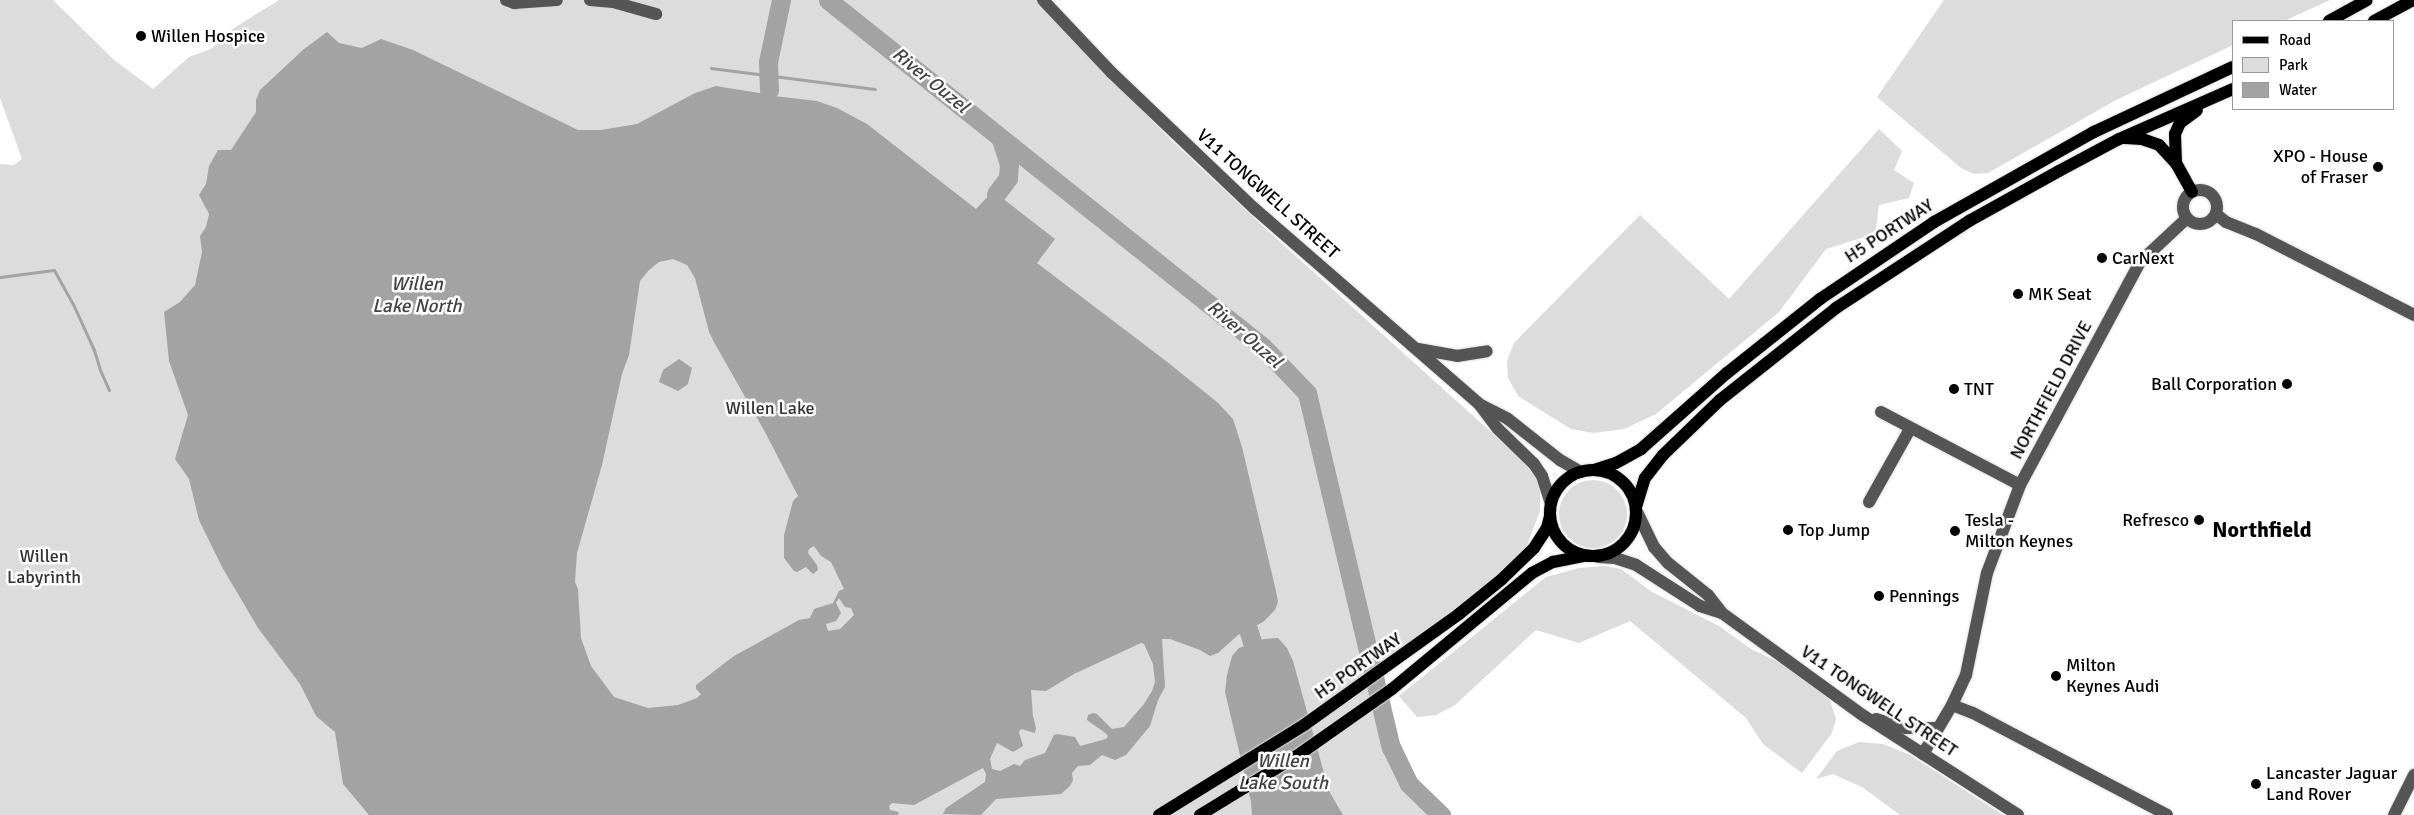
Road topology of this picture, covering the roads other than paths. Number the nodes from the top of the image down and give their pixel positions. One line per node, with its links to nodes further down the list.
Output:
1 (506, 0): 2 (street)
2 (557, 0)
3 (590, 0): 7 (street)
4 (1043, 0): 18 (street, V11 TONGWELL STREET)
5 (2367, 0): 8 (main road)
6 (2413, 0): 9 (main road)
7 (656, 14)
8 (2331, 20)
9 (2376, 20)
10 (2232, 67): 23 (main road, H5 PORTWAY)
11 (2228, 91): 12 (main road, H5 PORTWAY); 13 (main road)
12 (2119, 139): 13 (main road); 28 (main road, H5 PORTWAY)
13 (2176, 163): 14 (main road)
14 (2192, 192): 15 (street); 16 (street)
15 (2216, 214): 16 (street); 17 (street)
16 (2187, 218): 25 (street, NORTHFIELD DRIVE)
17 (2414, 315)
18 (1418, 349): 19 (street); 20 (street, V11 TONGWELL STREET)
19 (1487, 351)
20 (1479, 404): 24 (street, V11 TONGWELL STREET); 27 (street, V11 TONGWELL STREET)
21 (1881, 412): 22 (street, NORTHFIELD DRIVE)
22 (1910, 429): 25 (street, NORTHFIELD DRIVE); 26 (street)
23 (1594, 470): 24 (main road); 28 (main road)
24 (1581, 472): 27 (main road)
25 (2020, 485): 32 (street, NORTHFIELD DRIVE)
26 (1869, 502)
27 (1550, 510): 29 (main road); 38 (main road, H5 PORTWAY)
28 (1636, 510): 30 (main road); 31 (street, V11 TONGWELL STREET)
29 (1584, 556): 30 (main road); 37 (main road, H5 PORTWAY)
30 (1598, 556): 31 (street, V11 TONGWELL STREET)
31 (1722, 613): 33 (street, V11 TONGWELL STREET)
32 (1952, 705): 34 (street, NORTHFIELD DRIVE); 40 (street)
33 (1864, 716): 34 (street); 35 (street, V11 TONGWELL STREET)
34 (1938, 728): 35 (street, NORTHFIELD DRIVE)
35 (1923, 754): 39 (street, V11 TONGWELL STREET)
36 (2414, 775): 41 (street)
37 (1203, 813)
38 (1159, 815)
39 (2018, 815)
40 (2167, 815)
41 (2394, 815)

